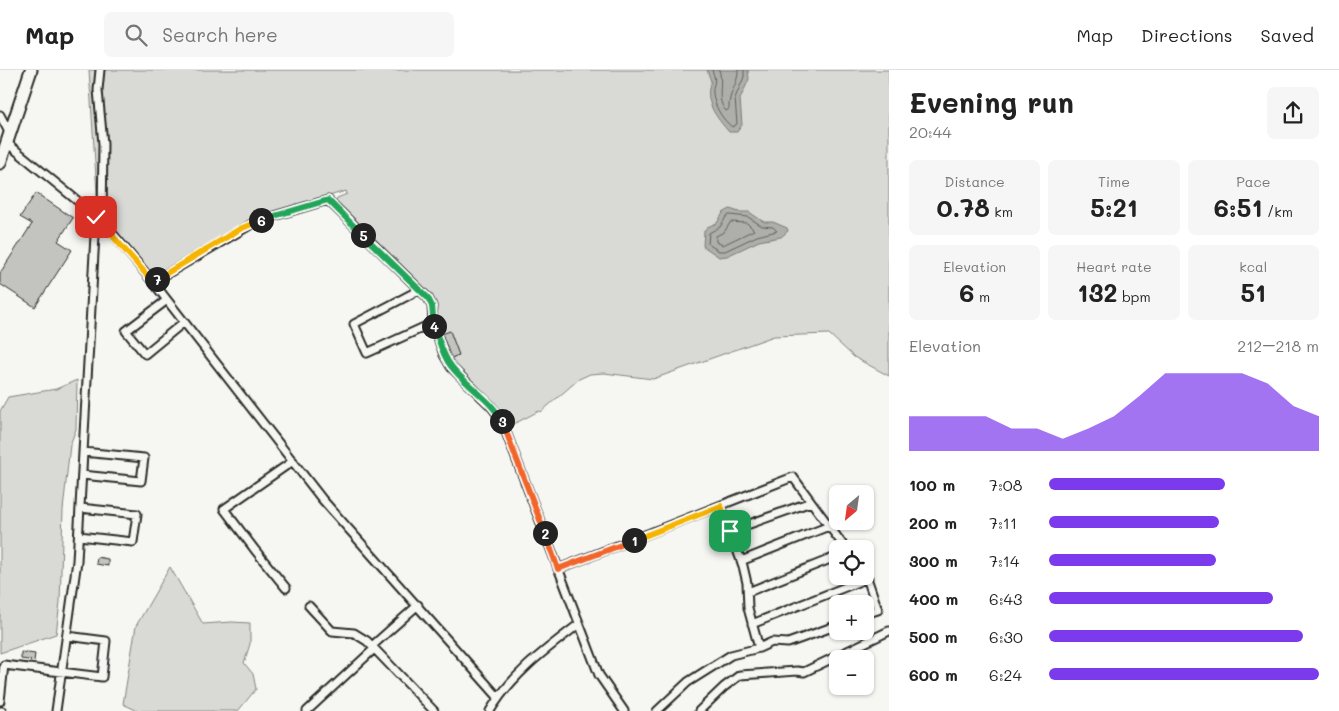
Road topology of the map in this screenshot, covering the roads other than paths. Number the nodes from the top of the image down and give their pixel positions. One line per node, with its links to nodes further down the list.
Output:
1 (31, 70): 4 (main road)
2 (100, 70): 6 (street)
3 (0, 116): 4 (street)
4 (8, 138): 5 (main road); 6 (street)
5 (0, 163)
6 (99, 219): 7 (street); 12 (street)
7 (153, 282): 8 (street); 9 (street)
8 (419, 290): 11 (street); 11 (street)
9 (167, 300): 10 (street); 10 (street)
10 (184, 322): 13 (street)
11 (433, 323): 23 (street)
12 (83, 452): 14 (street); 14 (street)
13 (293, 461): 25 (street); 28 (street)
14 (82, 475): 17 (street)
15 (811, 502): 16 (street); 18 (street); 19 (street)
16 (721, 506): 19 (street); 23 (street)
17 (80, 508): 20 (street); 20 (street)
18 (829, 526): 22 (street)
19 (730, 531): 22 (street)
20 (78, 536): 35 (street)
21 (829, 560): 26 (street)
22 (741, 561): 26 (street)
23 (558, 569): 31 (street)
24 (845, 585): 32 (street)
25 (286, 588)
26 (748, 592): 32 (street)
27 (874, 599): 30 (street)
28 (418, 605): 36 (street); 39 (street)
29 (309, 606): 36 (street)
30 (874, 611)
31 (579, 624): 39 (street); 45 (street)
32 (752, 624): 37 (street)
33 (829, 628): 37 (street)
34 (889, 632): 47 (street)
35 (67, 636): 38 (street); 38 (street)
36 (373, 648): 42 (street); 43 (street)
37 (759, 648): 46 (street)
38 (62, 672): 40 (street); 41 (street)
39 (498, 697): 44 (street)
40 (0, 701)
41 (56, 711)
42 (307, 711)
43 (434, 711)
44 (490, 711)
45 (624, 711)
46 (657, 711)
47 (699, 711)

